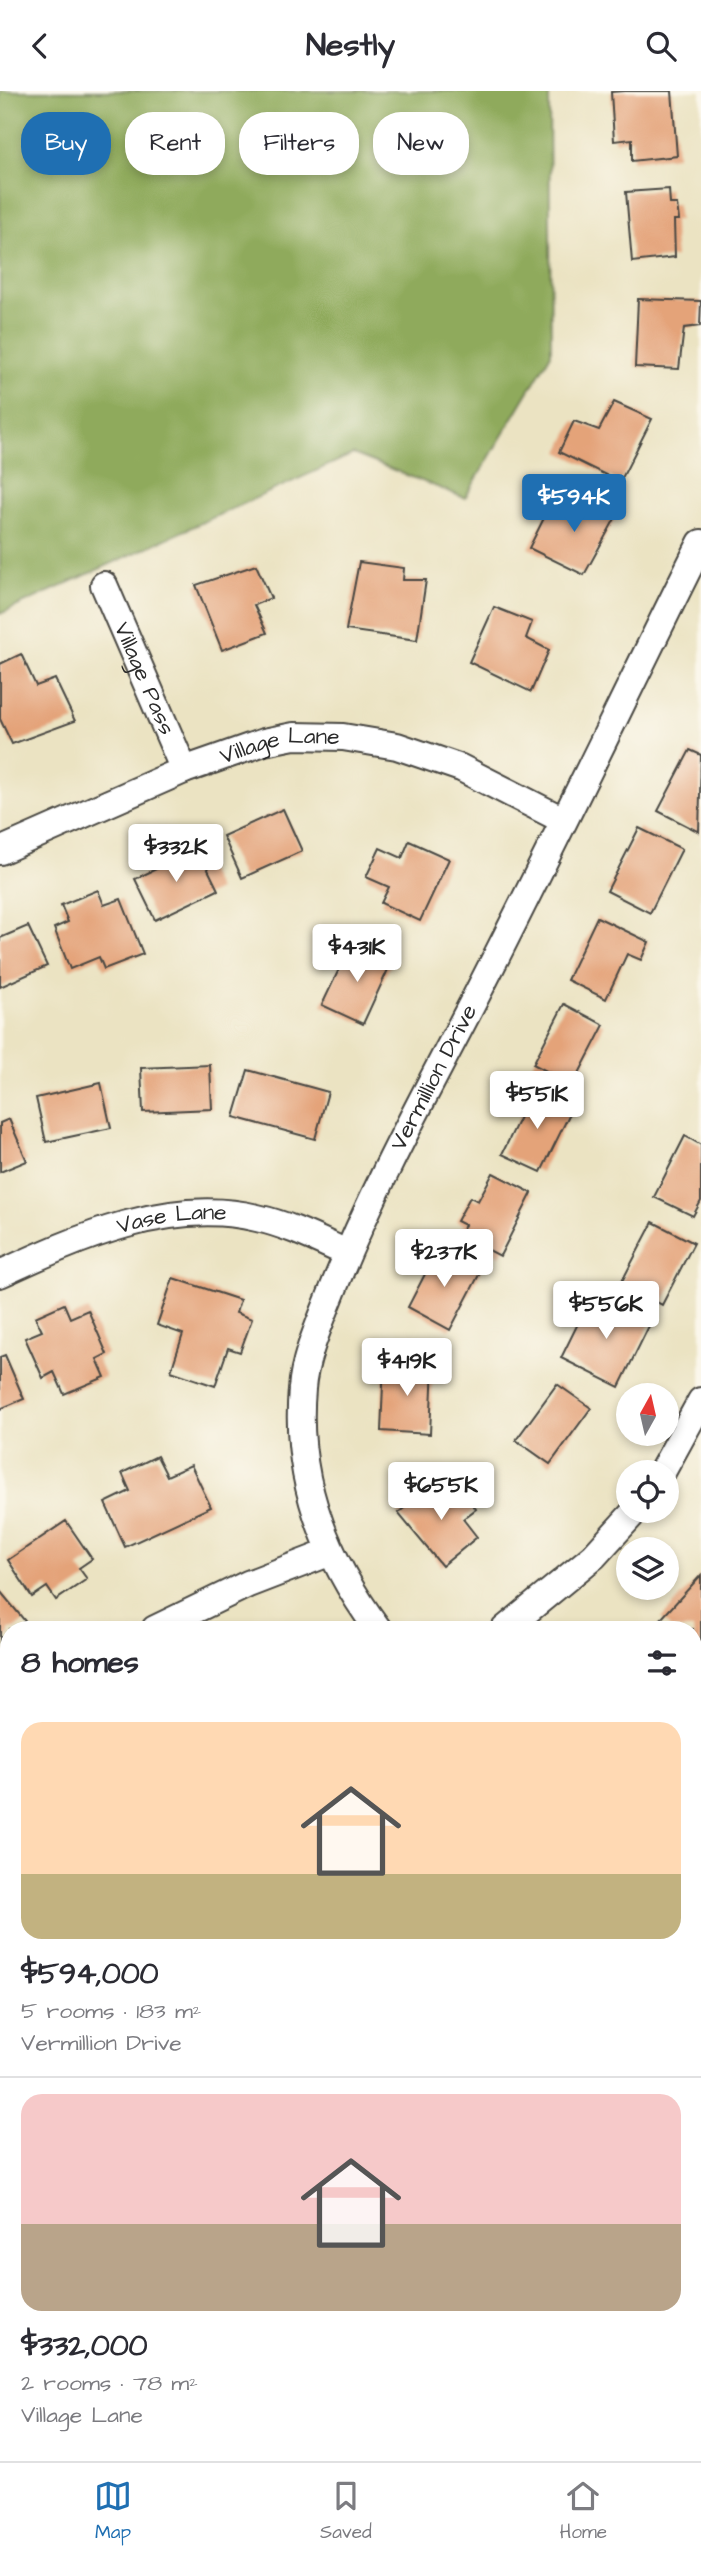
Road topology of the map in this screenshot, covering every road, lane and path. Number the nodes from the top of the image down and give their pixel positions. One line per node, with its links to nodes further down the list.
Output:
1 (701, 543): 4 (street, Vermillion Drive)
2 (104, 585): 3 (street, Village Pass)
3 (184, 770): 4 (street, Village Lane); 5 (street, Village Lane)
4 (563, 820): 6 (street, Vermillion Drive)
5 (0, 851)
6 (347, 1253): 7 (street, Vase Lane); 11 (street, Vermillion Drive)
7 (0, 1274)
8 (701, 1401): 9 (street)
9 (669, 1460)
10 (624, 1523): 14 (street)
11 (331, 1552): 12 (street); 13 (street, Vermillion Drive)
12 (172, 1621)
13 (372, 1621)
14 (515, 1621)

